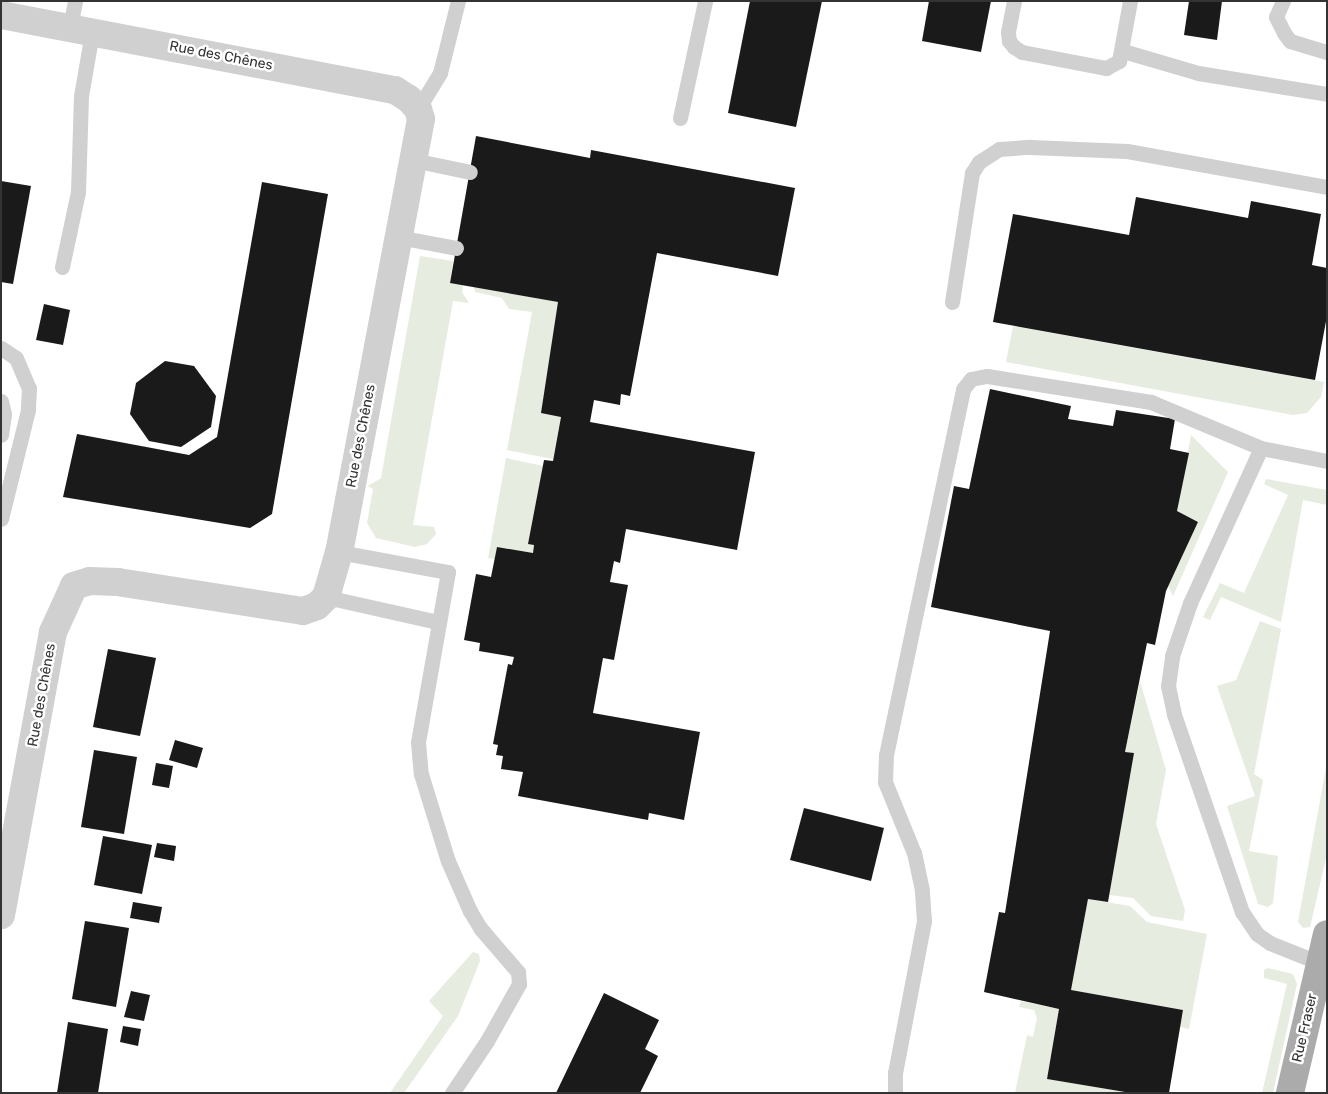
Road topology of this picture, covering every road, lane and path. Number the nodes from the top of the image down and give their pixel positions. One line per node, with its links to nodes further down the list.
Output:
1 (458, 1): 11 (lane)
2 (705, 1): 12 (lane)
3 (1014, 1): 8 (lane)
4 (1130, 1): 8 (lane)
5 (1283, 1): 9 (lane)
6 (1, 15): 7 (street, Rue des Chênes)
7 (79, 20): 11 (street, Rue des Chênes); 18 (lane)
8 (1123, 51): 10 (lane)
9 (1327, 52)
10 (1327, 94)
11 (418, 109): 13 (street, Rue des Chênes)
12 (680, 118)
13 (413, 160): 14 (lane); 16 (street, Rue des Chênes)
14 (470, 172)
15 (1327, 187): 19 (lane)
16 (398, 237): 17 (lane); 26 (street, Rue des Chênes)
17 (456, 248)
18 (62, 267)
19 (952, 302)
20 (1, 348): 25 (lane)
21 (1, 401): 22 (lane)
22 (1, 435)
23 (1261, 448): 24 (lane); 31 (lane); 34 (lane)
24 (1327, 461)
25 (1, 519)
26 (339, 552): 27 (street, Rue des Chênes); 28 (lane)
27 (326, 597): 28 (lane); 29 (street, Rue des Chênes)
28 (438, 622): 33 (lane)
29 (1, 915)
30 (1327, 934): 31 (main road, Rue Fraser)
31 (1320, 963): 32 (main road, Rue Fraser)
32 (1320, 995): 35 (main road, Rue Fraser)
33 (452, 1093)
34 (895, 1093)
35 (1290, 1093)

